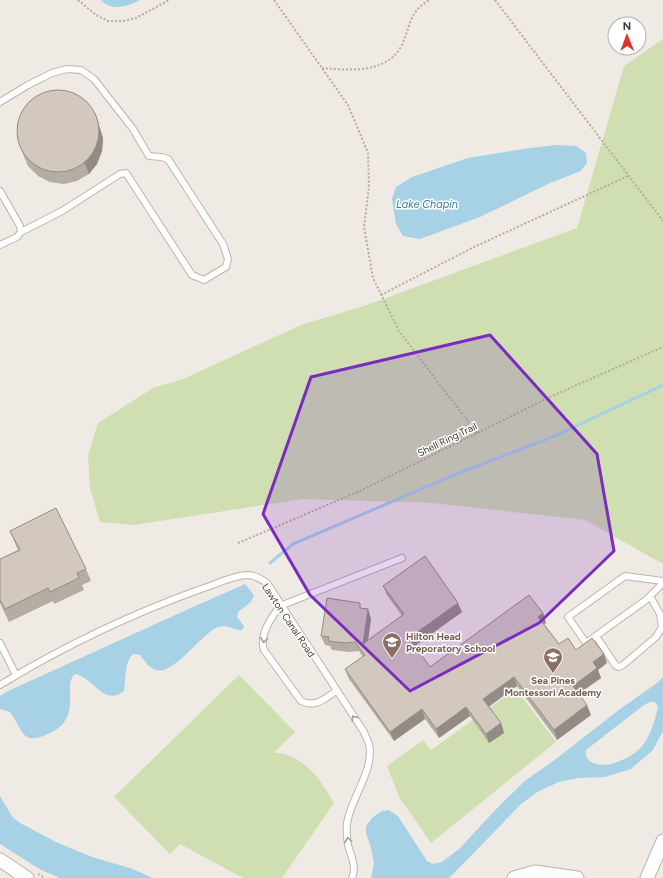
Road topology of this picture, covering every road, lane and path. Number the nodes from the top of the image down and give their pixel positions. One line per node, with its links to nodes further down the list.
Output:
1 (78, 0): 2 (path)
2 (168, 0)
3 (274, 0): 6 (path)
4 (429, 0): 6 (path)
5 (495, 0): 8 (path)
6 (322, 68): 13 (path)
7 (0, 102): 11 (lane)
8 (628, 176): 10 (path); 13 (path)
9 (0, 192): 11 (lane)
10 (663, 221)
11 (21, 232): 12 (lane)
12 (0, 245)
13 (381, 295): 15 (path)
14 (663, 347): 15 (path, Shell Ring Trail)
15 (477, 433): 16 (path, Shell Ring Trail)
16 (238, 543)
17 (402, 558): 20 (lane)
18 (663, 582): 19 (lane); 21 (lane)
19 (650, 596): 21 (lane); 21 (lane)
20 (280, 606): 23 (lane, Lawton Canal Road); 25 (lane, Lawton Canal Road); 25 (lane, one-way to 25)
21 (596, 636)
22 (0, 643): 23 (lane)
23 (16, 675): 24 (lane, Lawton Canal Road)
24 (0, 685)
25 (336, 691): 30 (lane, Lawton Canal Road, one-way to 25)
26 (663, 841): 28 (street)
27 (0, 860): 29 (street)
28 (651, 875)
29 (27, 878)
30 (352, 878)
31 (514, 878): 32 (street)
32 (577, 878)

